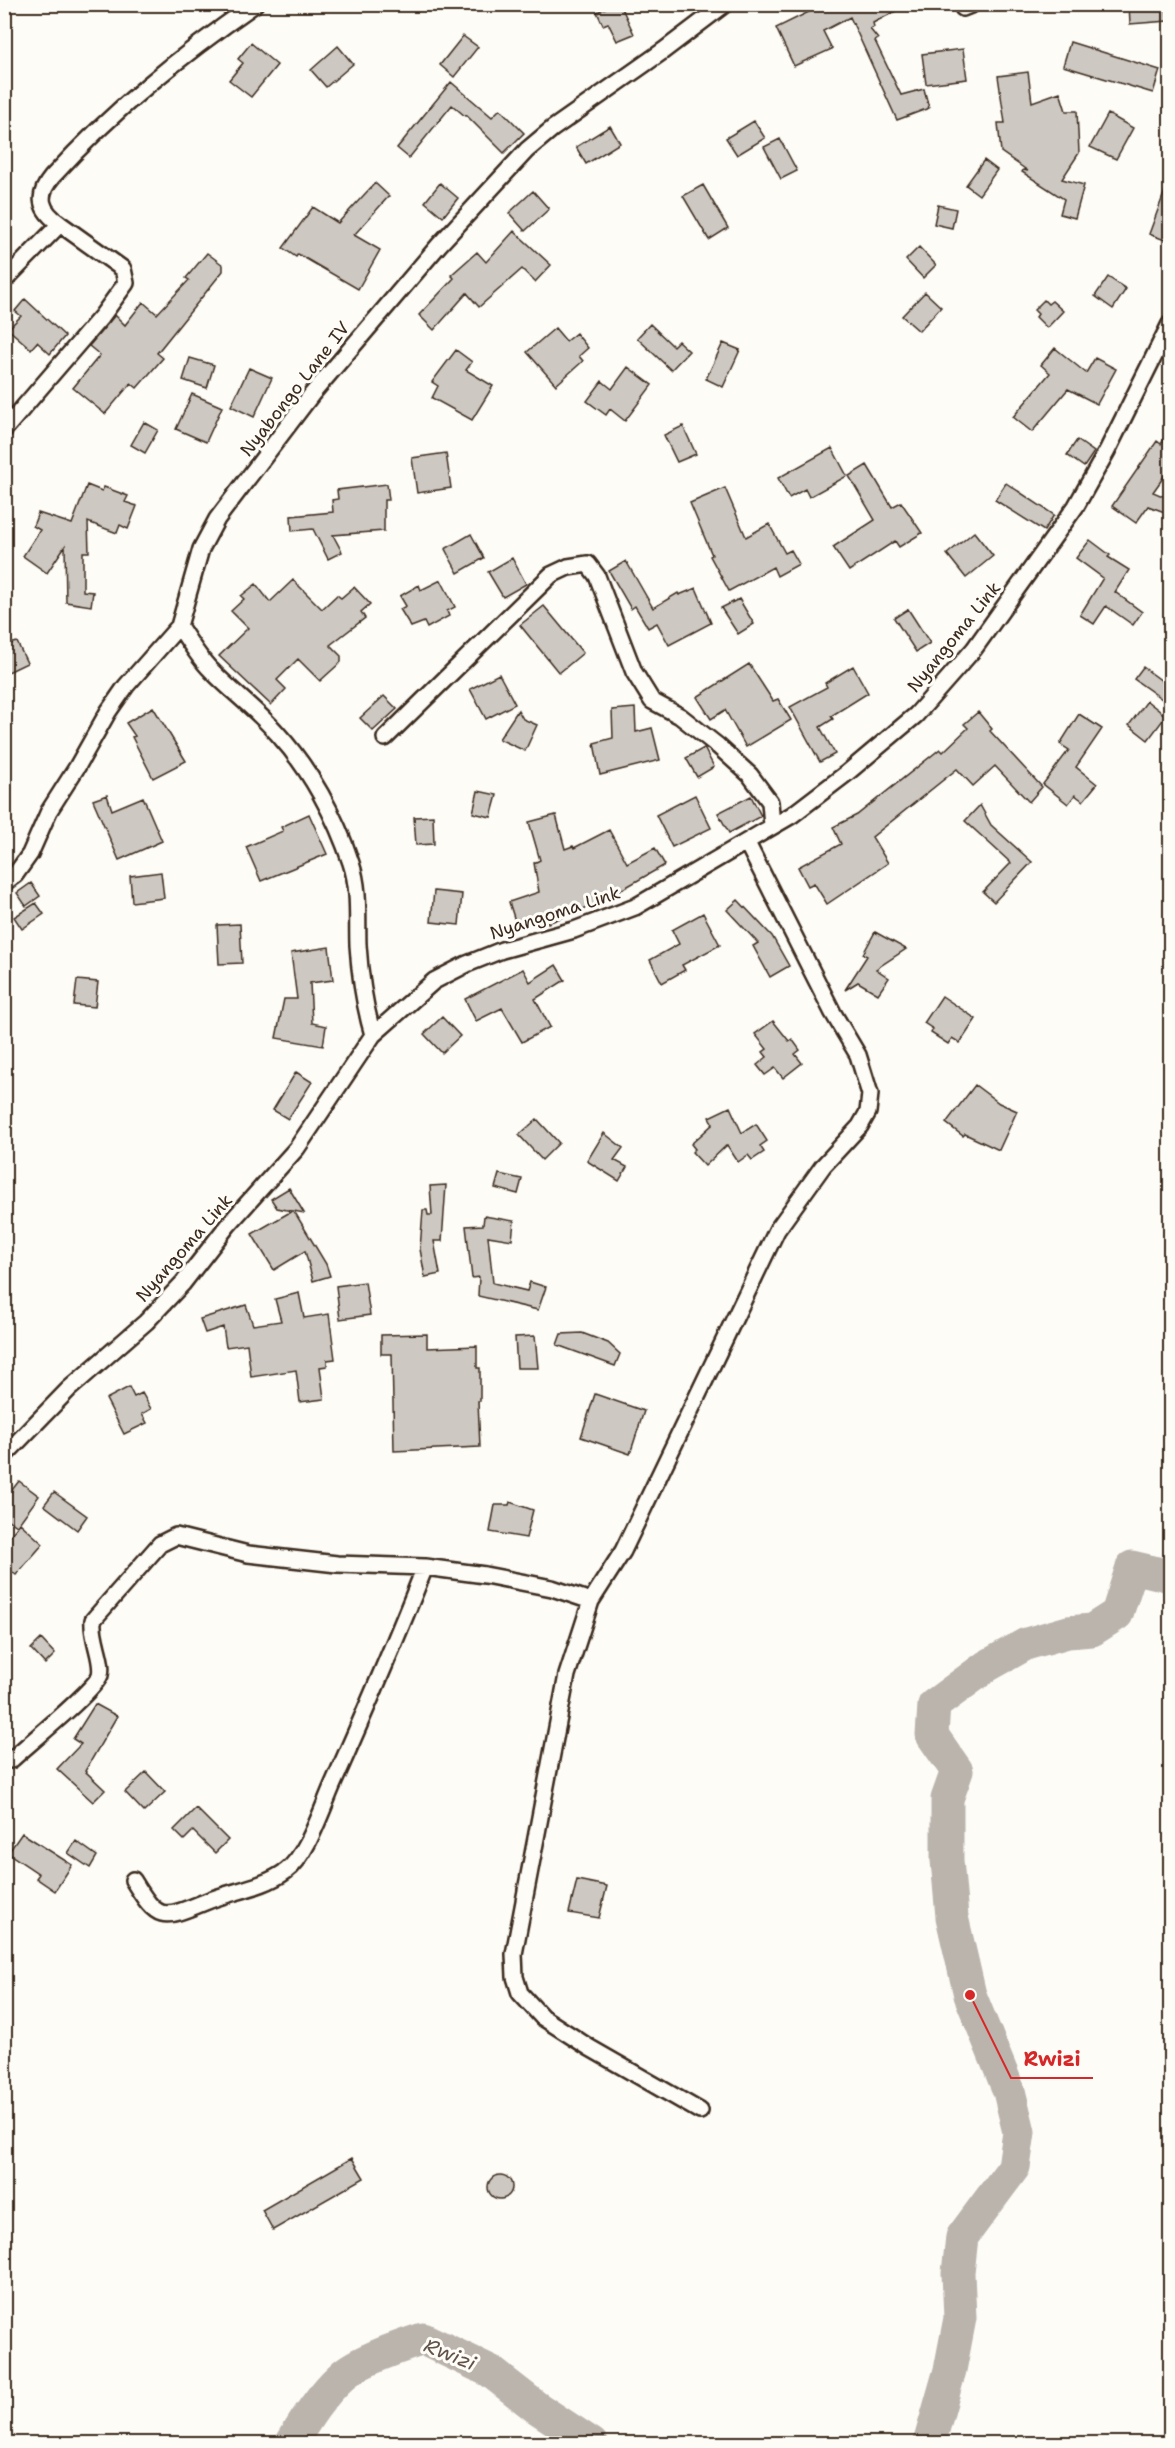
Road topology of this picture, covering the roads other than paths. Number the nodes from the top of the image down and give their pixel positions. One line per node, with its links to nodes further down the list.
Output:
1 (255, 4): 3 (street)
2 (725, 4): 7 (street, Nyabongo Lane IV)
3 (60, 224): 4 (street); 6 (street)
4 (4, 281)
5 (1170, 324): 9 (street, Nyangoma Link)
6 (4, 430)
7 (179, 626): 11 (street, Nyabongo Lane IV); 12 (street)
8 (385, 738): 9 (street)
9 (772, 826): 10 (street, Nyangoma Link)
10 (747, 843): 12 (street, Nyangoma Link); 15 (street)
11 (4, 883)
12 (373, 1035): 13 (street, Nyangoma Link)
13 (4, 1456)
14 (425, 1567): 15 (street); 16 (street); 17 (street)
15 (591, 1601): 18 (street)
16 (11, 1760)
17 (133, 1880)
18 (700, 2111)

